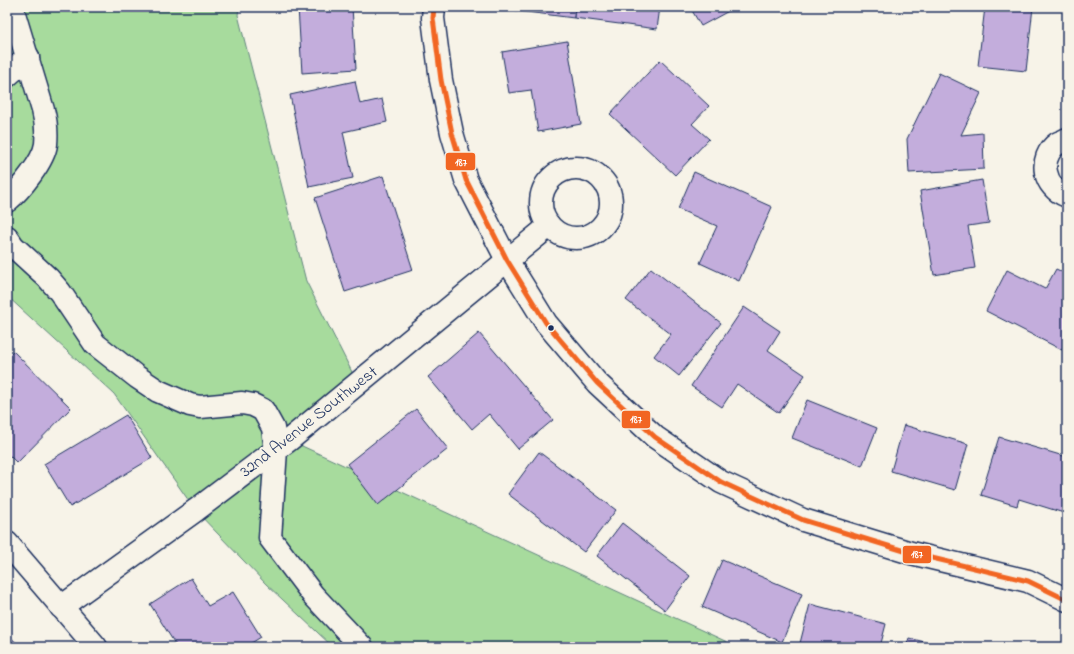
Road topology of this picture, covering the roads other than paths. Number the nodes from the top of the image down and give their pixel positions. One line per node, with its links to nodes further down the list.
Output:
1 (12, 7): 3 (street)
2 (434, 7): 10 (street)
3 (28, 57): 4 (street); 7 (street)
4 (7, 76)
5 (1067, 139): 6 (street)
6 (1067, 196)
7 (7, 201)
8 (549, 226): 10 (street, 32nd Avenue Southwest)
9 (7, 237): 11 (street)
10 (507, 260): 11 (street, 32nd Avenue Southwest); 13 (street)
11 (276, 450): 14 (street, 32nd Avenue Southwest); 16 (street)
12 (7, 543): 14 (street)
13 (1067, 600)
14 (61, 607): 15 (street)
15 (96, 647)
16 (362, 647)

